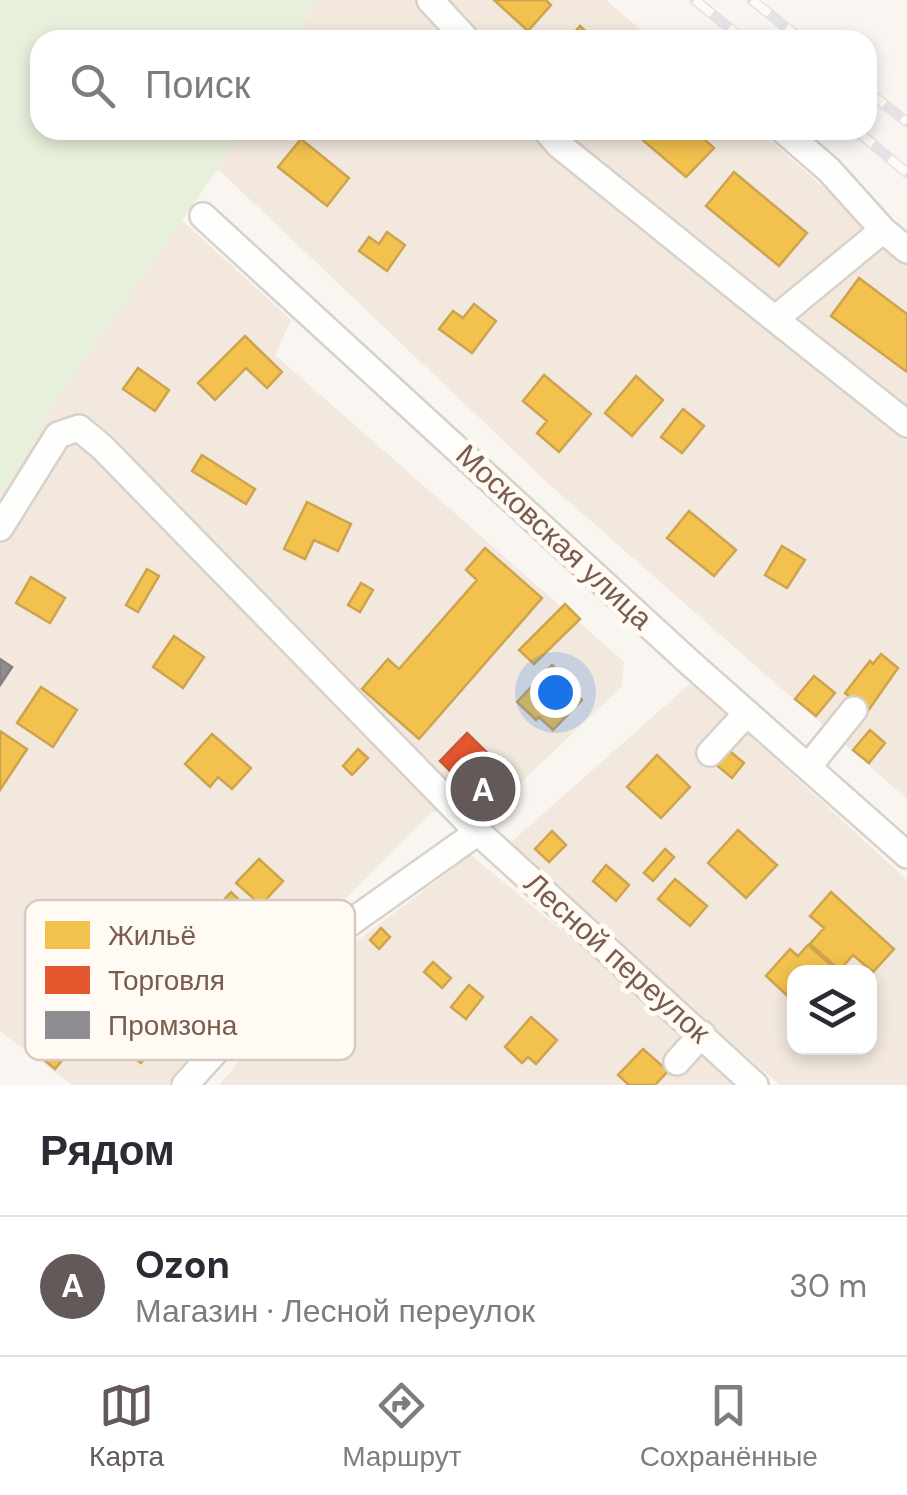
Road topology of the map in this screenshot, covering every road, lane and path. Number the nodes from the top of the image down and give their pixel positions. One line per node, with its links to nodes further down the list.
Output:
1 (430, 0): 2 (street)
2 (458, 30)
3 (555, 140): 8 (street)
4 (795, 140): 6 (street)
5 (204, 216): 12 (street, Московская улица)
6 (884, 230): 7 (street); 8 (street)
7 (907, 250)
8 (775, 319): 9 (street)
9 (907, 424)
10 (0, 528): 15 (street, Лесной переулок)
11 (854, 710): 14 (street)
12 (746, 713): 13 (street); 14 (street, Московская улица)
13 (710, 753)
14 (808, 767): 16 (street, Московская улица)
15 (478, 832): 17 (street); 18 (street, Лесной переулок)
16 (907, 856)
17 (355, 919)
18 (702, 1034): 20 (street); 22 (street, Лесной переулок)
19 (207, 1060): 21 (street)
20 (676, 1062)
21 (185, 1085)
22 (755, 1085)

